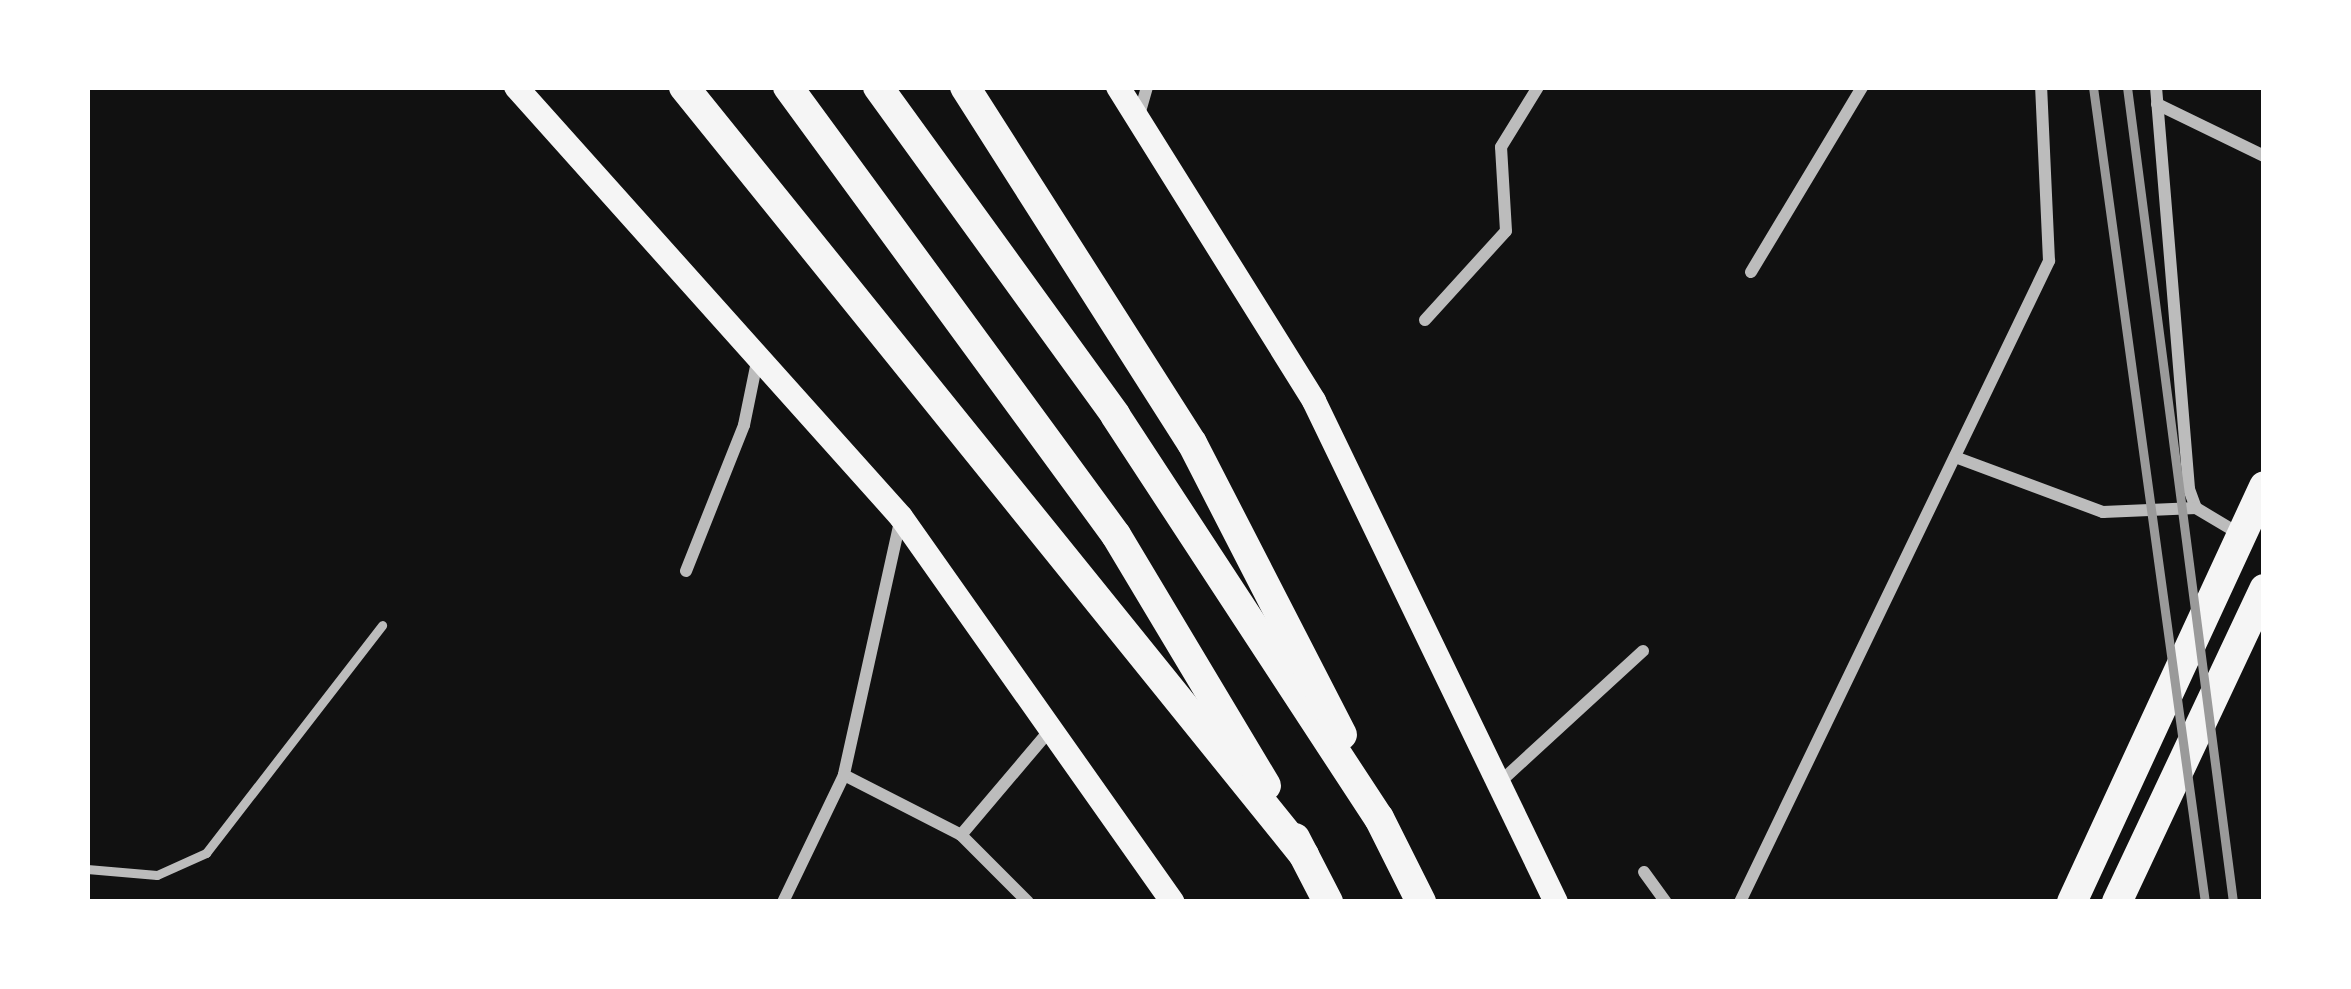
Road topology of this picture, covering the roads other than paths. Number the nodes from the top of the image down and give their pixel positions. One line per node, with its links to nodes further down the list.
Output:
1 (516, 87): 17 (main road)
2 (684, 87): 32 (highway)
3 (788, 87): 32 (highway)
4 (878, 87): 30 (highway)
5 (965, 87): 30 (highway)
6 (1118, 87): 13 (main road)
7 (1147, 87): 13 (street)
8 (1538, 87): 16 (street)
9 (1862, 87): 15 (street)
10 (2041, 87): 18 (street)
11 (2156, 87): 12 (street)
12 (2157, 104): 14 (street); 20 (street)
13 (1138, 117): 29 (main road)
14 (2264, 156)
15 (1751, 272)
16 (1425, 320)
17 (758, 355): 21 (main road); 23 (street)
18 (1955, 457): 20 (street); 42 (street)
19 (2264, 486): 22 (highway)
20 (2196, 508): 22 (street)
21 (901, 517): 27 (main road); 28 (street)
22 (2240, 535): 43 (highway)
23 (686, 571)
24 (2264, 589): 44 (highway)
25 (382, 625): 33 (lane)
26 (1643, 651): 29 (street)
27 (1055, 723): 31 (street); 37 (main road)
28 (844, 775): 31 (street); 35 (street)
29 (1499, 782): 40 (main road)
30 (1379, 818): 39 (highway)
31 (961, 835): 36 (street)
32 (1304, 855): 38 (highway)
33 (87, 869)
34 (1644, 872): 41 (street)
35 (787, 902)
36 (1028, 902)
37 (1173, 902)
38 (1328, 902)
39 (1421, 902)
40 (1556, 902)
41 (1666, 902)
42 (1740, 902)
43 (2072, 902)
44 (2117, 902)

